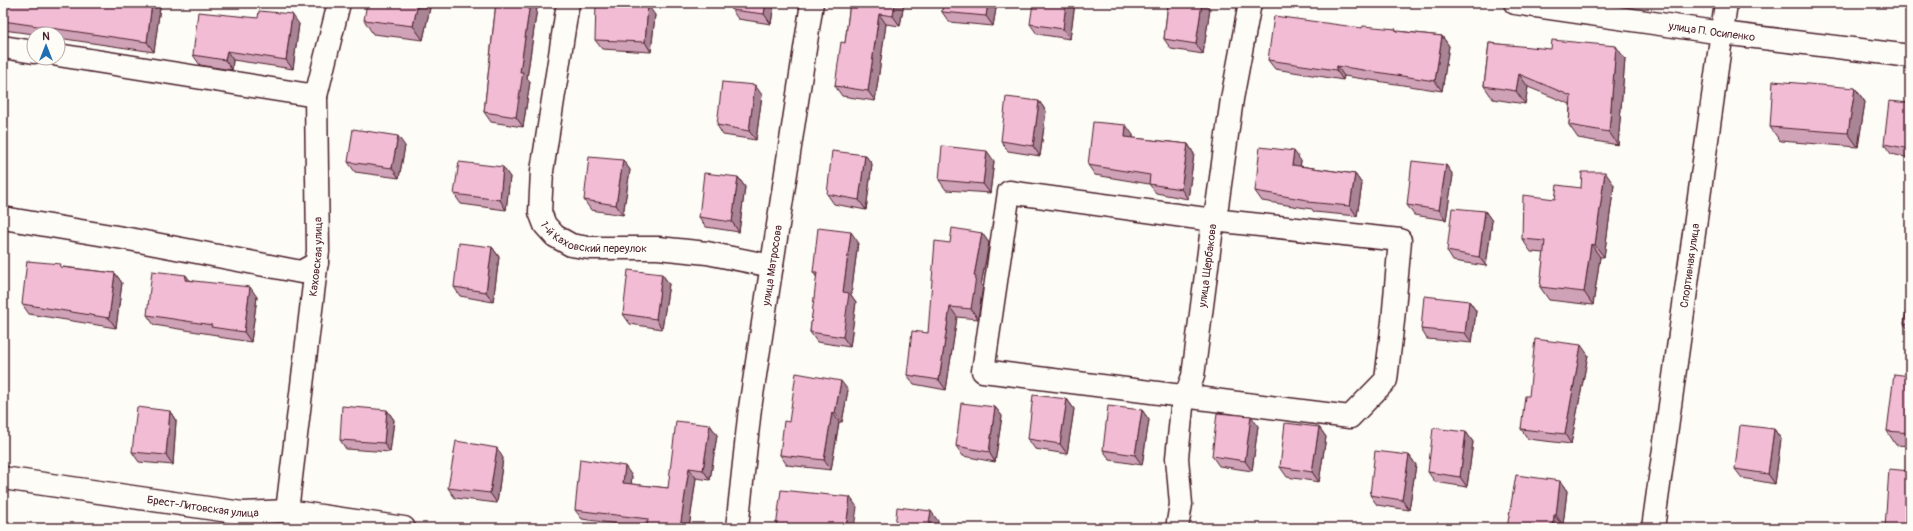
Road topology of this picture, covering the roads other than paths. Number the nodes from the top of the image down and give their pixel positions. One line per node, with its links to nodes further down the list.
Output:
1 (339, 3): 12 (street, Каховская улица)
2 (568, 3): 16 (street, 1-й Каховский переулок)
3 (812, 3): 16 (street, улица Матросова)
4 (1250, 3): 14 (street, улица Щербакова)
5 (1515, 3): 7 (street, улица П. Осипенко)
6 (1726, 3): 7 (street, Спортивная улица)
7 (1722, 32): 10 (street, улица П. Осипенко); 24 (street, Спортивная улица)
8 (3, 47): 9 (street)
9 (26, 51)
10 (1910, 56)
11 (66, 57): 12 (street)
12 (316, 96): 15 (street, Каховская улица)
13 (3, 218): 15 (street)
14 (1213, 220): 17 (street, улица Щербакова); 17 (street); 17 (street)
15 (317, 263): 19 (street, Каховская улица)
16 (772, 266): 22 (street, улица Матросова)
17 (1186, 396): 23 (street, улица Щербакова)
18 (3, 478): 20 (street, Брест-Литовская улица)
19 (287, 511): 20 (street, Брест-Литовская улица); 21 (street, Брест-Литовская улица)
20 (241, 520)
21 (404, 528)
22 (737, 528)
23 (1177, 528)
24 (1653, 528)

